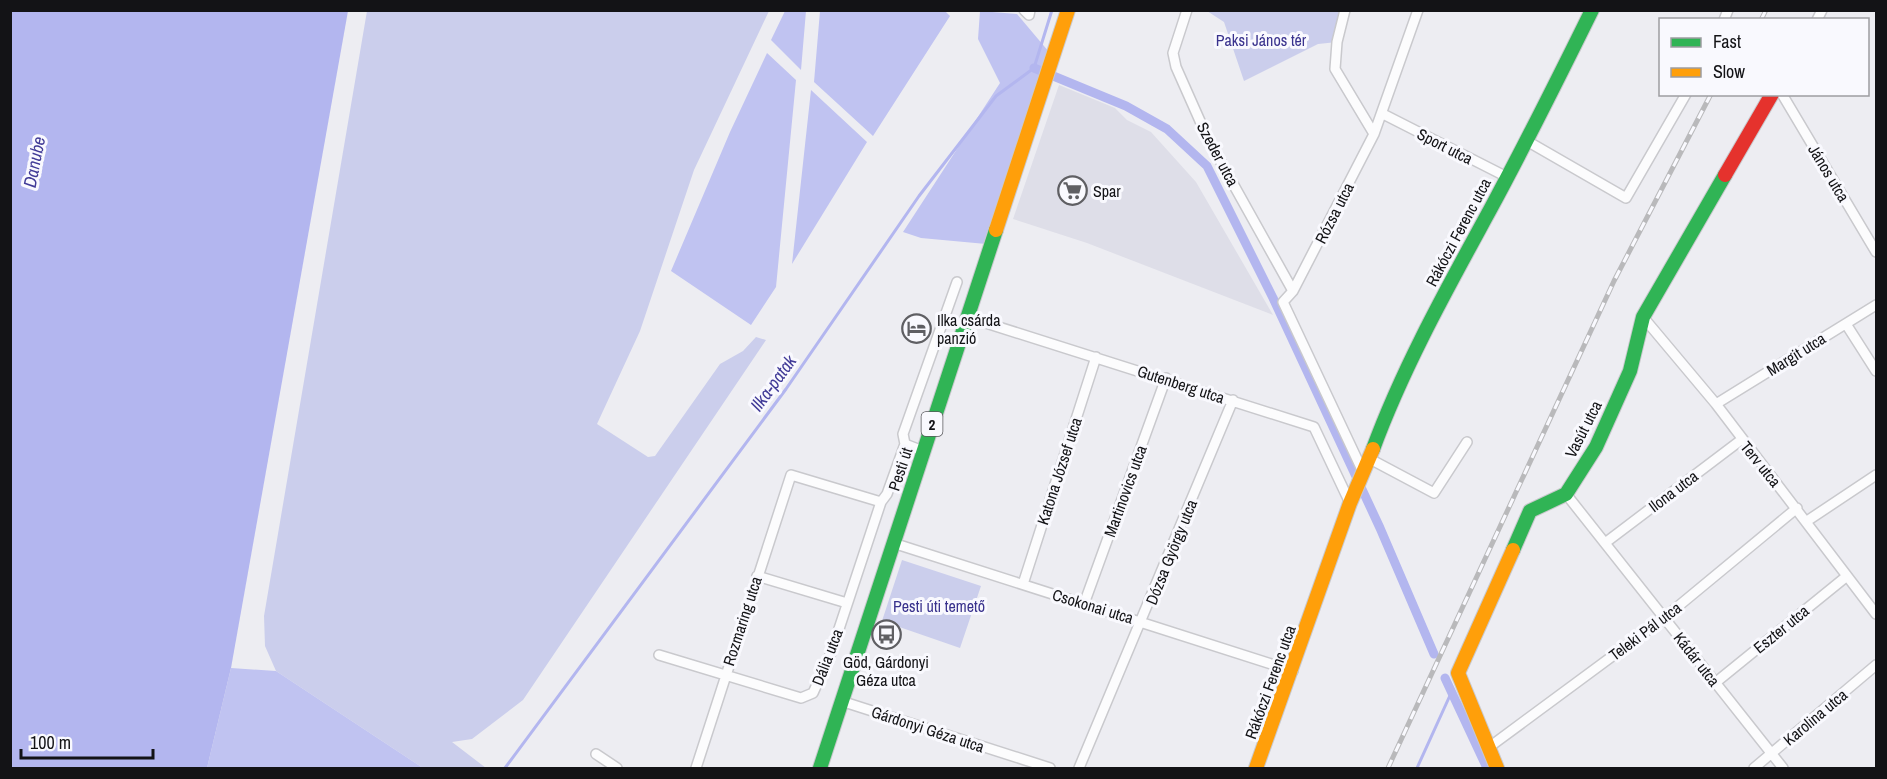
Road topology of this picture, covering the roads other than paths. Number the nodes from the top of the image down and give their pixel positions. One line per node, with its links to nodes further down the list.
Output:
1 (1068, 10): 17 (street, Pesti út / 2)
2 (1187, 10): 15 (street, Szeder utca)
3 (1345, 10): 10 (street)
4 (1418, 10): 9 (street, Rózsa utca)
5 (1592, 10): 11 (street, Rákóczi Ferenc utca)
6 (1685, 96): 11 (street)
7 (1771, 96): 18 (street, Vasút utca)
8 (1783, 96): 13 (street, János utca)
9 (1383, 114): 10 (street, Rózsa utca); 12 (street, Sport utca)
10 (1374, 134): 15 (street, Rózsa utca)
11 (1527, 141): 12 (street, Rákóczi Ferenc utca)
12 (1507, 177): 29 (street, Rákóczi Ferenc utca)
13 (1876, 252)
14 (957, 282): 27 (street, Pesti út)
15 (1293, 291): 30 (street, Rózsa utca)
16 (1876, 305): 19 (street, Margit utca)
17 (967, 317): 20 (street, Gutenberg utca); 28 (street, Pesti út / 2)
18 (1642, 317): 24 (street, Terv utca); 32 (street, Vasút utca)
19 (1846, 324): 21 (street); 24 (street, Margit utca)
20 (1096, 357): 22 (street, Gutenberg utca); 41 (street, Katona József utca)
21 (1876, 371)
22 (1166, 378): 23 (street, Gutenberg utca); 43 (street, Martinovics utca)
23 (1233, 400): 34 (street, Gutenberg utca); 46 (street, Dózsa György utca)
24 (1716, 404): 25 (street, Terv utca)
25 (1742, 440): 35 (street, Terv utca); 38 (street, Ilona utca)
26 (1467, 442): 29 (street)
27 (905, 444): 28 (street); 33 (street, Pesti út)
28 (923, 451): 37 (street, Pesti út / 2)
29 (1370, 459): 30 (street, Rákóczi Ferenc utca)
30 (1364, 474): 34 (street, Rákóczi Ferenc utca)
31 (1876, 475): 36 (street)
32 (1566, 494): 38 (street, Kádár utca); 53 (street)
33 (881, 502): 39 (street, Rozmaring utca); 42 (street, Pesti út)
34 (1350, 503): 49 (street, Rákóczi Ferenc utca)
35 (1797, 508): 36 (street, Terv utca); 45 (street, Teleki Pál utca)
36 (1807, 521): 40 (street, Terv utca)
37 (893, 543): 41 (street, Csokonai utca); 52 (street, Pesti út / 2)
38 (1605, 543): 45 (street, Kádár utca)
39 (757, 576): 42 (street); 50 (street, Rozmaring utca)
40 (1847, 576): 44 (street, Terv utca); 51 (street, Eszter utca)
41 (1023, 584): 43 (street, Csokonai utca)
42 (847, 603): 50 (street, Dália utca)
43 (1083, 604): 46 (street, Csokonai utca)
44 (1876, 614)
45 (1664, 618): 51 (street, Kádár utca); 53 (street, Teleki Pál utca)
46 (1143, 621): 49 (street, Csokonai utca); 60 (street, Dózsa György utca)
47 (659, 655): 50 (street, Dália utca)
48 (1876, 665): 55 (street, Karolina utca)
49 (1293, 670): 61 (street, Rákóczi Ferenc utca)
50 (724, 676): 57 (street, Rozmaring utca)
51 (1715, 683): 55 (street, Kádár utca)
52 (842, 701): 58 (street, Pesti út / 2); 59 (street, Gárdonyi Géza utca)
53 (1488, 748): 62 (street)
54 (596, 754): 56 (street)
55 (1771, 754): 63 (street, Karolina utca); 64 (street, Kádár utca)
56 (617, 768)
57 (696, 768)
58 (820, 768)
59 (1050, 768)
60 (1079, 768)
61 (1257, 768)
62 (1497, 768)
63 (1754, 768)
64 (1783, 768)

